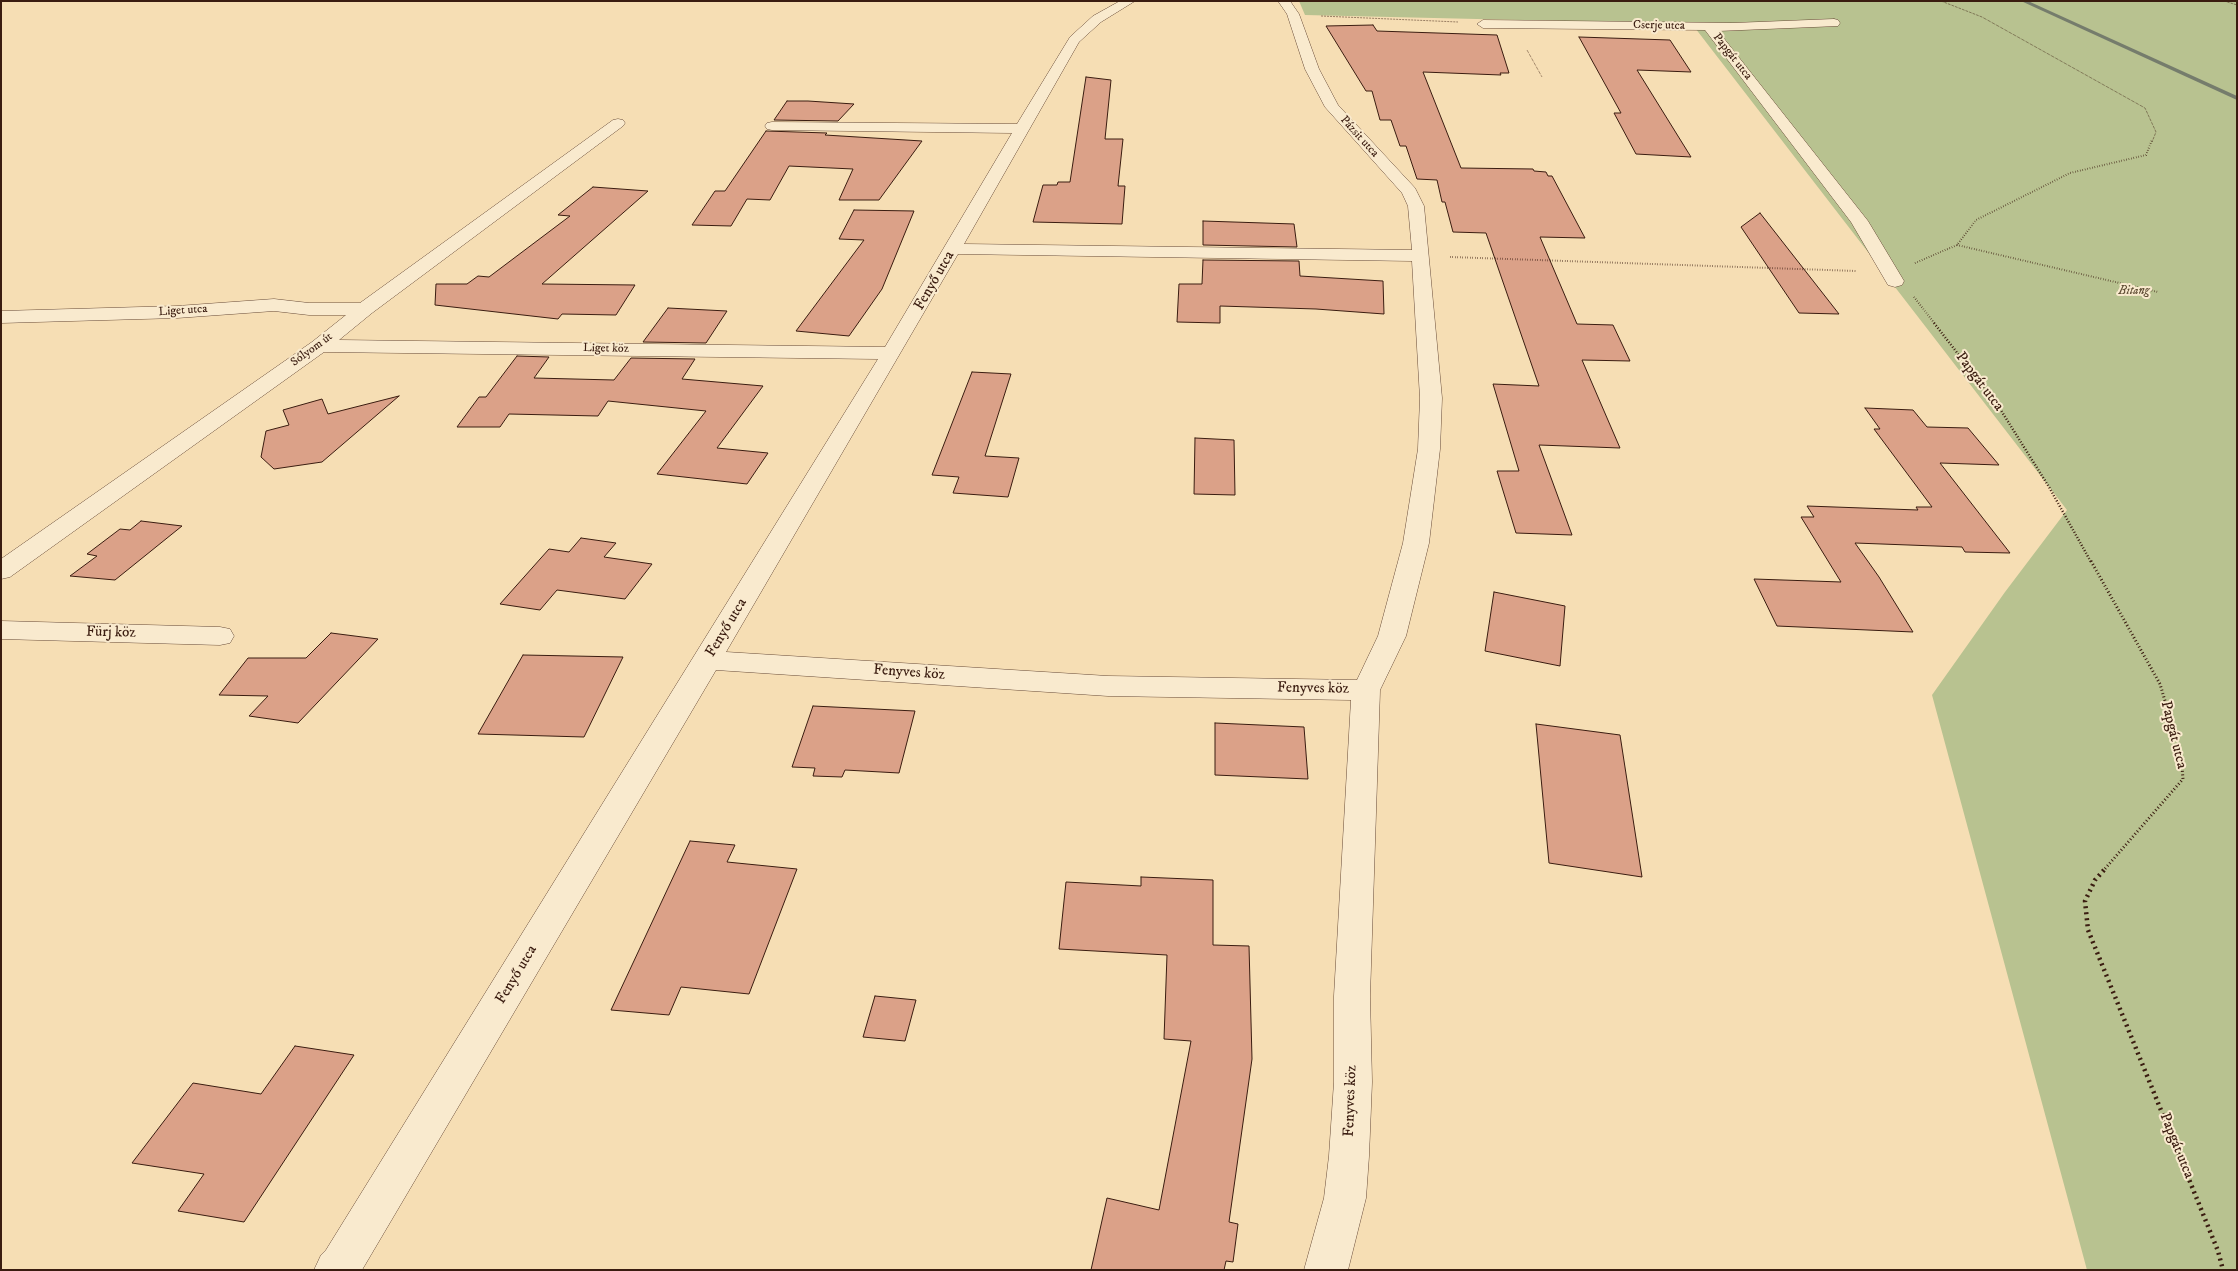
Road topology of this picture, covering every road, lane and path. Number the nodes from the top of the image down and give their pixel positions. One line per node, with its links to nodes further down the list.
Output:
1 (1129, 1): 12 (street, Fenyő utca)
2 (1284, 1): 6 (street)
3 (1941, 1): 13 (path)
4 (2224, 1): 5 (path)
5 (2237, 5)
6 (1293, 14): 8 (path); 15 (street, Pázsit utca)
7 (1834, 23): 9 (street, Cserje utca)
8 (1483, 24): 9 (street, Cserje utca)
9 (1709, 27): 16 (street, Papgát utca)
10 (618, 123): 18 (street, Sólyom út)
11 (772, 126): 12 (street)
12 (1023, 129): 14 (street, Fenyő utca)
13 (1957, 244): 16 (path); 17 (path)
14 (953, 249): 15 (street); 21 (street, Fenyő utca)
15 (1419, 256): 16 (path); 26 (street, Pázsit utca)
16 (1893, 277): 29 (path, Papgát utca)
17 (2158, 292)
18 (365, 309): 19 (street, Liget utca); 20 (street, Sólyom út)
19 (1, 317)
20 (319, 346): 21 (street, Liget köz); 22 (street, Sólyom út)
21 (892, 353): 25 (street, Fenyő utca)
22 (1, 571)
23 (1, 630): 24 (street, Fürj köz)
24 (220, 636)
25 (708, 660): 26 (street, Fenyves köz); 27 (street, Fenyő utca)
26 (1366, 690): 28 (street, Fenyves köz)
27 (336, 1270)
28 (1326, 1270)
29 (2223, 1270)

